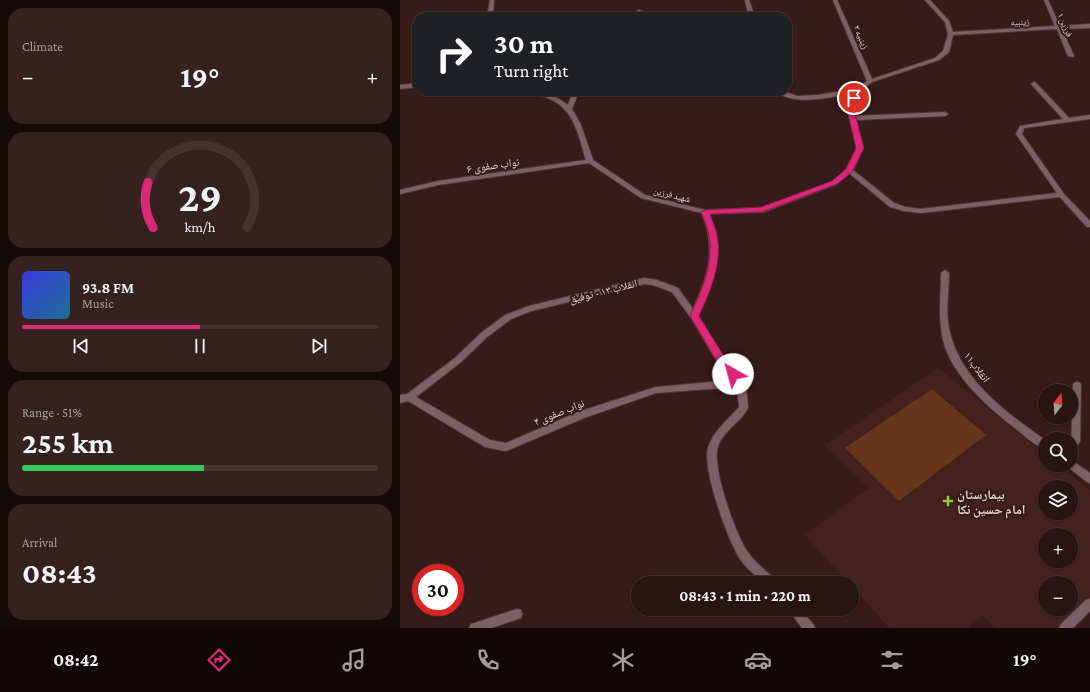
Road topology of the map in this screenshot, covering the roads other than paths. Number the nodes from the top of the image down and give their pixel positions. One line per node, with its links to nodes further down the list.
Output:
1 (492, 0): 6 (street)
2 (747, 0): 7 (street)
3 (835, 0): 12 (street, زینبیه ۲)
4 (928, 0): 10 (street)
5 (1046, 0): 9 (street, فرزین ۱)
6 (491, 12)
7 (751, 12)
8 (1090, 26): 9 (street, زینبیه)
9 (1057, 28): 10 (street, زینبیه); 11 (street, فرزین ۱)
10 (951, 34): 12 (street)
11 (1071, 56)
12 (870, 81): 16 (street)
13 (1034, 84): 24 (street)
14 (412, 86): 15 (street)
15 (400, 87)
16 (858, 90): 19 (street); 23 (street, شهید فرزین)
17 (547, 96): 20 (street)
18 (574, 96): 20 (street)
19 (785, 96)
20 (569, 109): 25 (street)
21 (945, 114): 23 (street)
22 (1090, 117): 24 (street)
23 (853, 118): 26 (street, شهید فرزین)
24 (1068, 120): 28 (street)
25 (590, 162): 27 (street, نواب صفوی ۶); 29 (street, شهید فرزین)
26 (850, 170): 28 (street); 29 (street, شهید فرزین)
27 (400, 192)
28 (1062, 195): 30 (street)
29 (705, 212): 32 (street)
30 (1090, 225)
31 (945, 273): 35 (street, انقلاب۱۱)
32 (694, 316): 33 (street, انقلاب ۱۳ - توفیق); 34 (street, انقلاب ۱۳ - توفیق)
33 (740, 383): 34 (street, نواب صفوی ۴); 38 (street, انقلاب ۱۳ - توفیق)
34 (405, 398)
35 (1038, 440)
36 (1078, 470): 37 (street)
37 (1090, 479)
38 (763, 576)
39 (1090, 604): 44 (street)
40 (517, 614): 42 (street)
41 (799, 616): 43 (street)
42 (475, 628)
43 (808, 628)
44 (1065, 628)

